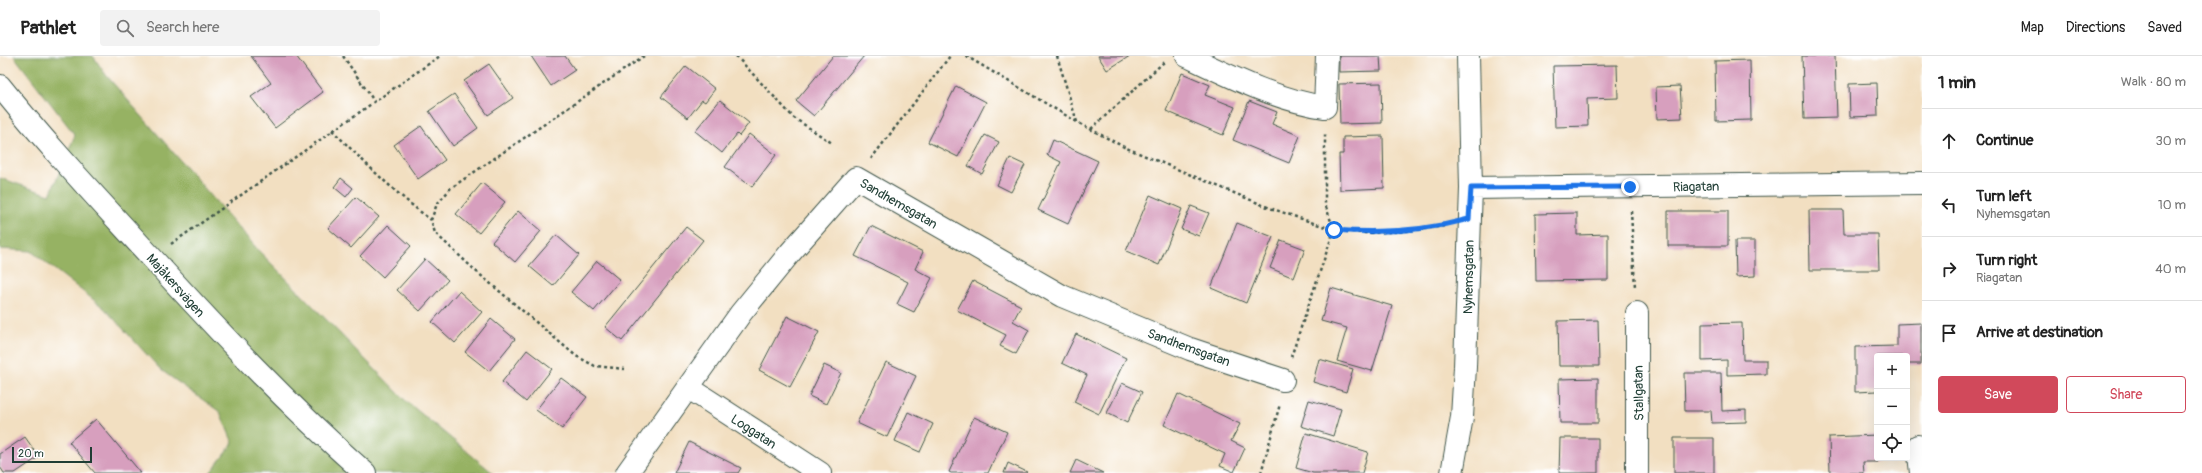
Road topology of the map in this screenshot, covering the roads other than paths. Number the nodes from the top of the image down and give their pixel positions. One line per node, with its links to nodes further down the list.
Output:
1 (1327, 56): 3 (street)
2 (1468, 56): 6 (street, Nyhemsgatan)
3 (1178, 58)
4 (0, 86): 11 (street, Majåkersvägen)
5 (1922, 183): 6 (street, Riagatan)
6 (1471, 188): 14 (street, Nyhemsgatan)
7 (1637, 313): 15 (street, Stallgatan)
8 (1282, 380): 9 (street, Sandhemsgatan)
9 (689, 388): 12 (street, Sandhemsgatan); 13 (street, Loggatan)
10 (1918, 446): 16 (street)
11 (365, 473)
12 (627, 473)
13 (820, 473)
14 (1452, 473)
15 (1637, 473)
16 (1921, 473)

